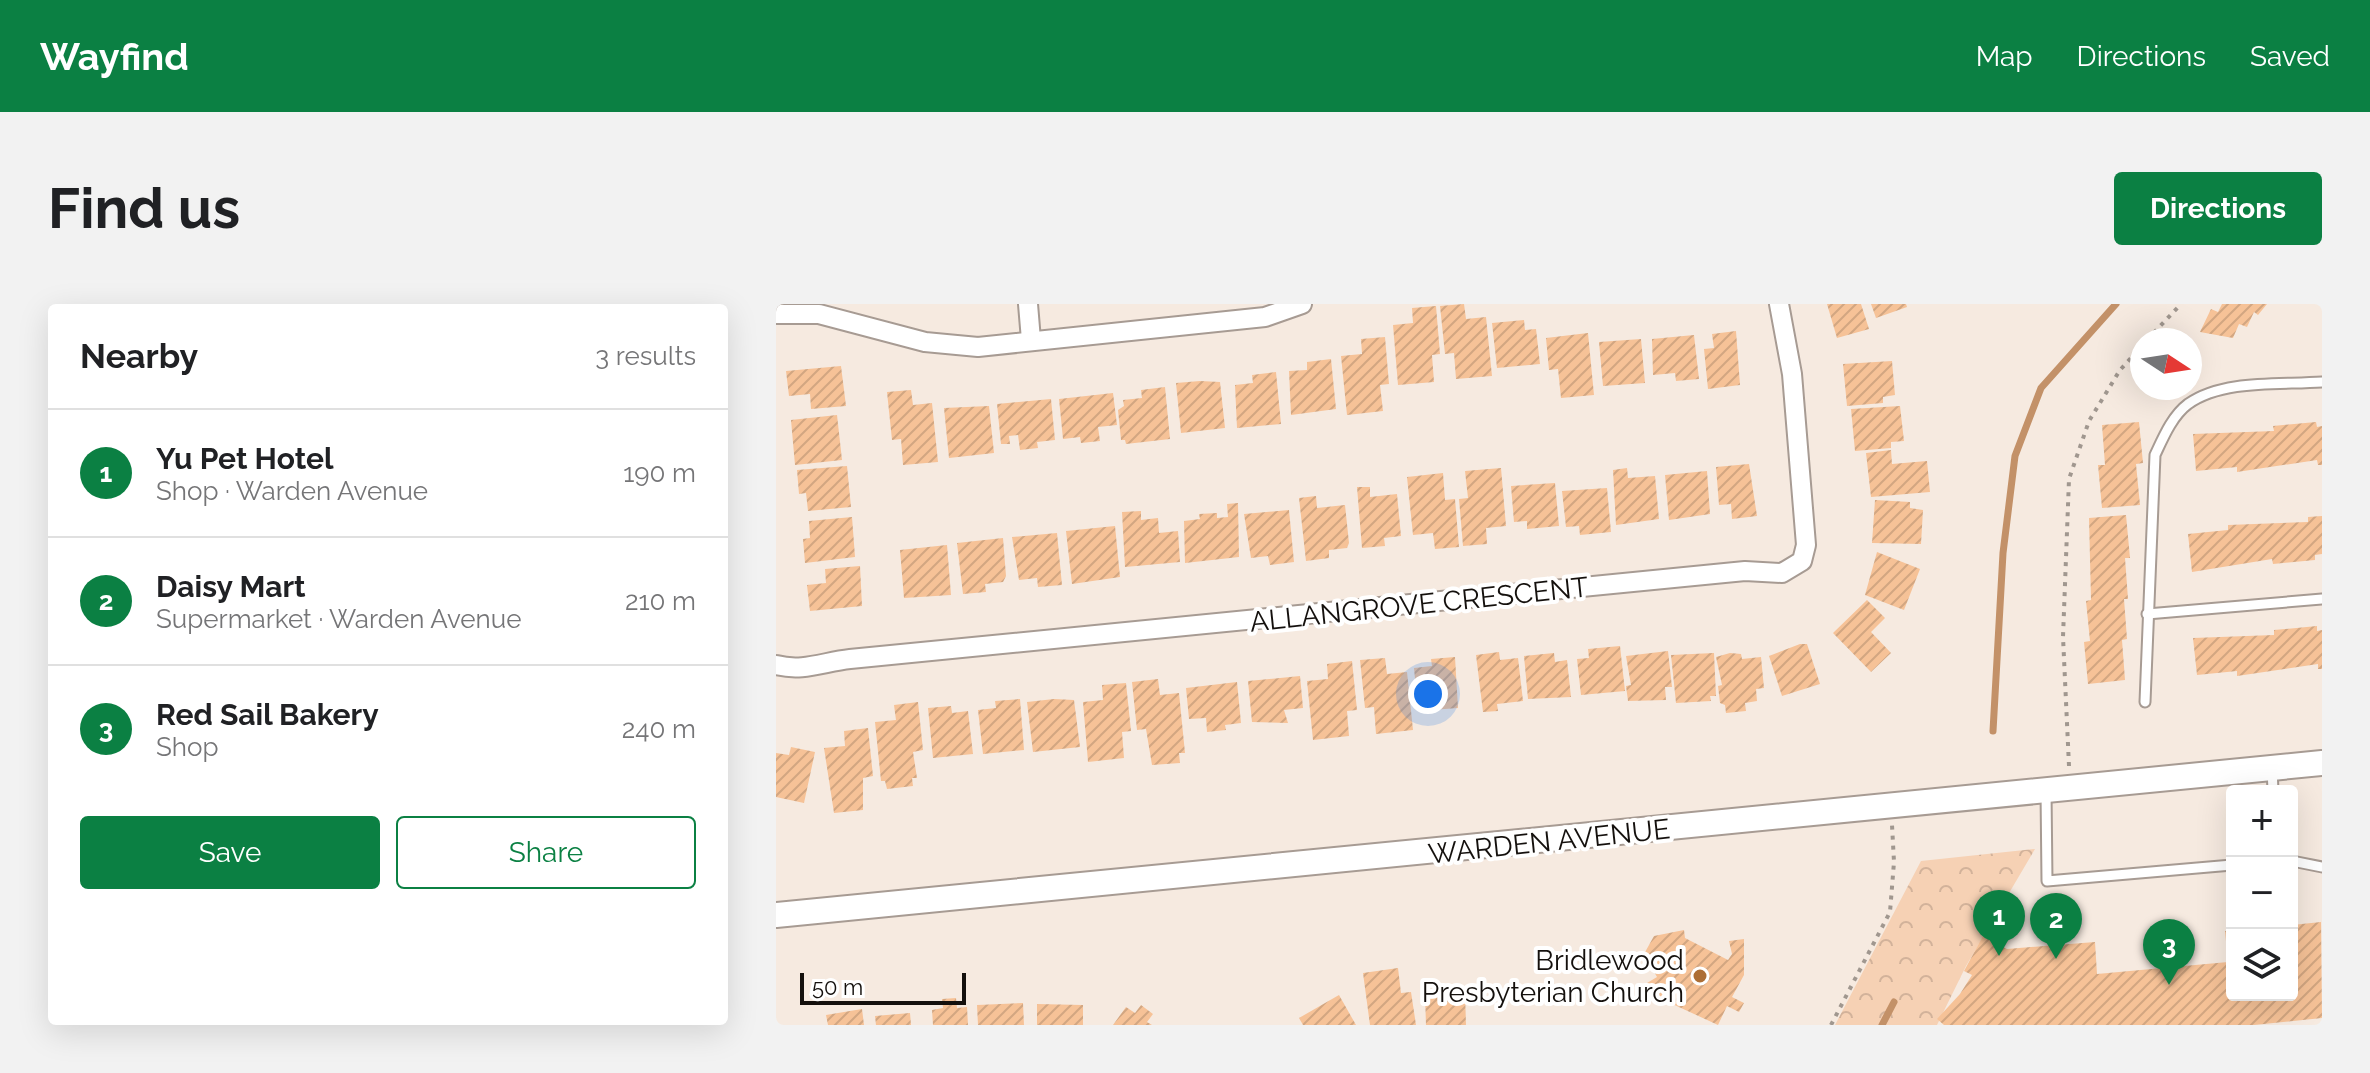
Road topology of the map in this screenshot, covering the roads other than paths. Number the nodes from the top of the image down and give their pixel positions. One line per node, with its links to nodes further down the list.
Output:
1 (1028, 304): 5 (street)
2 (1302, 304): 5 (street)
3 (1779, 304): 9 (street, ALLANGROVE CRESCENT)
4 (776, 314): 5 (street)
5 (1031, 340)
6 (2322, 382): 8 (lane)
7 (2322, 599): 8 (lane)
8 (2147, 614): 10 (lane)
9 (776, 665)
10 (2145, 702)
11 (2322, 763): 12 (main road, WARDEN AVENUE)
12 (2272, 780): 13 (main road, WARDEN AVENUE)
13 (2058, 790): 15 (lane); 18 (main road, WARDEN AVENUE)
14 (2298, 862): 16 (lane)
15 (2226, 866)
16 (2321, 867): 17 (lane)
17 (2322, 879)
18 (776, 915)

